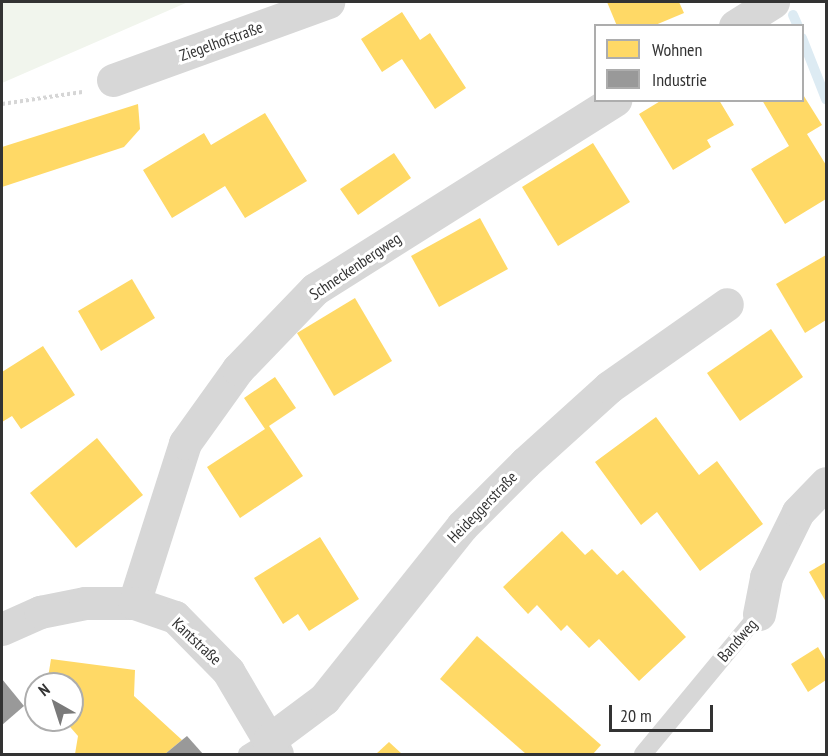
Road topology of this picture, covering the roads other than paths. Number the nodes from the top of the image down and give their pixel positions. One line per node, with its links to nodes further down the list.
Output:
1 (328, 2): 4 (street, Ziegelhofstraße)
2 (773, 2): 3 (street)
3 (738, 24)
4 (113, 80)
5 (612, 102): 8 (street, Schneckenbergweg)
6 (727, 304): 11 (street, Heideggerstraße)
7 (826, 483): 9 (street, Bandweg)
8 (134, 603): 10 (street, Kantstraße); 11 (street, Kantstraße)
9 (759, 614): 12 (lane, Bandweg)
10 (2, 629)
11 (264, 750)
12 (643, 754)

